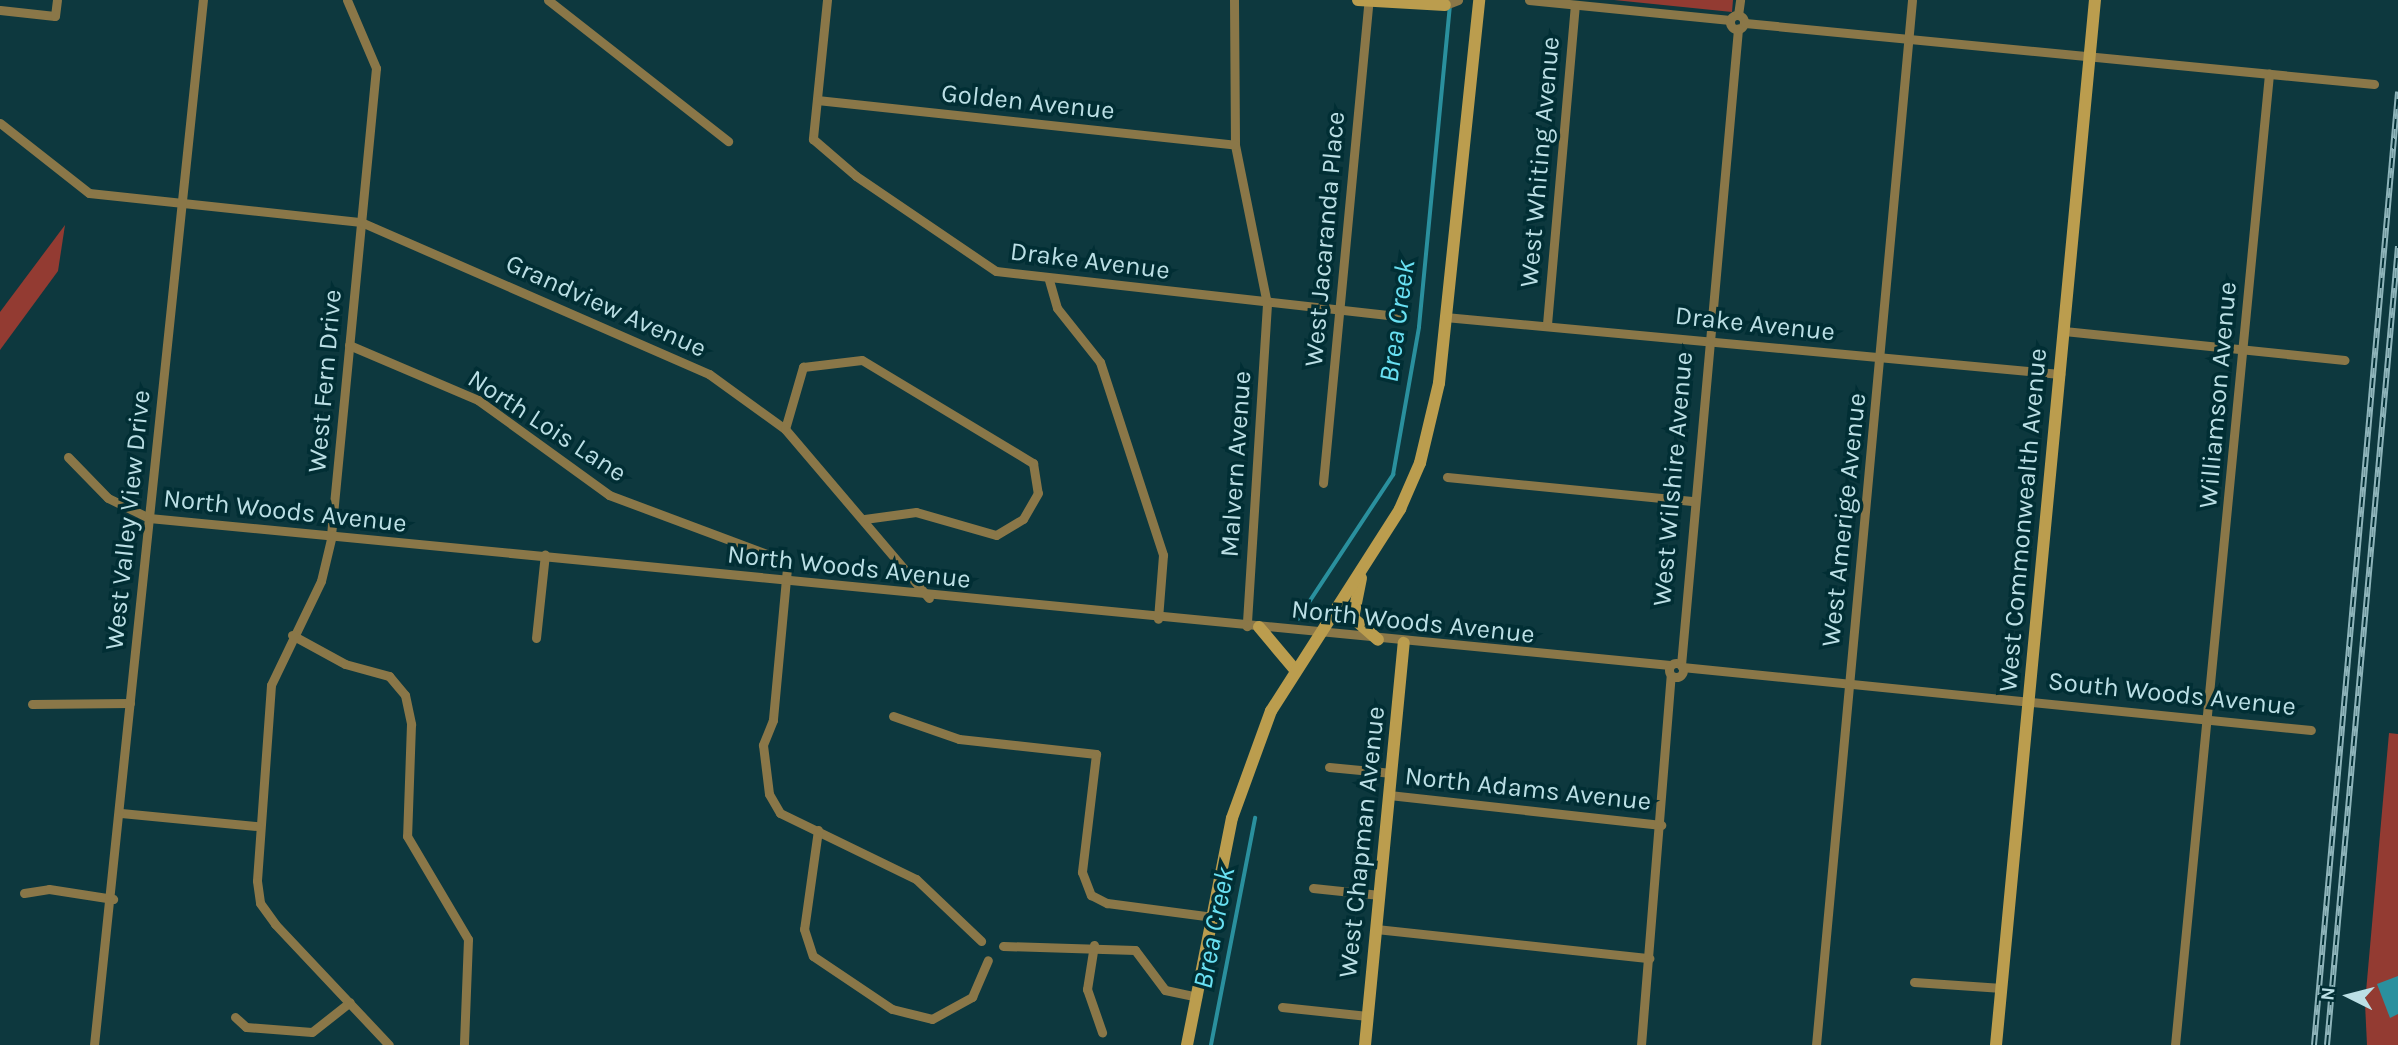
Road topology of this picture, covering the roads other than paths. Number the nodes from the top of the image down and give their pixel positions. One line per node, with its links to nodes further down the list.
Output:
1 (57, 0): 15 (street)
2 (203, 0): 26 (street, West Valley View Drive)
3 (347, 0): 27 (street, West Fern Drive)
4 (548, 0): 24 (street)
5 (827, 0): 22 (street)
6 (1234, 0): 25 (street, Malvern Avenue)
7 (1365, 0): 13 (main road); 30 (street, West Jacaranda Place)
8 (1479, 0): 32 (main road)
9 (1529, 0): 14 (street)
10 (1740, 0): 16 (street)
11 (1912, 0): 18 (street, West Amerige Avenue)
12 (2095, 0): 19 (main road, West Commonwealth Avenue)
13 (1452, 2)
14 (1574, 5): 16 (street); 33 (street, West Whiting Avenue)
15 (0, 10)
16 (1734, 18): 17 (street)
17 (1741, 26): 18 (street); 35 (street, West Wilshire Avenue)
18 (1908, 39): 19 (street); 38 (street, West Amerige Avenue)
19 (2090, 57): 20 (street); 34 (main road, West Commonwealth Avenue)
20 (2269, 74): 21 (street); 37 (street, Williamson Avenue)
21 (2374, 84)
22 (817, 100): 25 (street, Golden Avenue); 28 (street, Drake Avenue)
23 (0, 123): 26 (street, Grandview Avenue)
24 (728, 142)
25 (1235, 145): 29 (street, Malvern Avenue)
26 (182, 206): 27 (street, Grandview Avenue); 46 (street, West Valley View Drive)
27 (361, 222): 36 (street, West Fern Drive); 41 (street, Grandview Avenue)
28 (1049, 280): 29 (street, Drake Avenue); 53 (street)
29 (1267, 304): 30 (street, Drake Avenue); 54 (street, Malvern Avenue)
30 (1340, 311): 31 (street, Drake Avenue); 44 (street, West Jacaranda Place)
31 (1403, 317)
32 (1445, 317): 33 (street, Drake Avenue); 50 (main road)
33 (1547, 324): 35 (street, Drake Avenue)
34 (2064, 331): 37 (street); 40 (main road, West Commonwealth Avenue)
35 (1707, 342): 38 (street, Drake Avenue); 45 (street, West Wilshire Avenue)
36 (349, 345): 48 (street, West Fern Drive); 51 (street, North Lois Lane)
37 (2243, 350): 39 (street); 67 (street, Williamson Avenue)
38 (1882, 359): 40 (street, Drake Avenue); 62 (street, West Amerige Avenue)
39 (2344, 360)
40 (2060, 374): 63 (main road, West Commonwealth Avenue)
41 (785, 429): 47 (street, Grandview Avenue); 47 (street)
42 (68, 457): 46 (street, North Woods Avenue)
43 (1447, 477): 45 (street)
44 (1323, 483)
45 (1692, 501): 60 (street, West Wilshire Avenue)
46 (149, 518): 48 (street, North Woods Avenue); 64 (street, West Valley View Drive)
47 (864, 519): 52 (street, Grandview Avenue)
48 (331, 539): 49 (street, North Woods Avenue); 56 (street, West Fern Drive)
49 (545, 554): 51 (street, North Woods Avenue); 57 (street)
50 (1365, 564): 55 (main road); 58 (main road)
51 (786, 581): 52 (street, North Woods Avenue); 75 (street)
52 (929, 598): 53 (street, North Woods Avenue)
53 (1158, 619): 54 (street, North Woods Avenue)
54 (1253, 627): 55 (street, North Woods Avenue); 61 (main road)
55 (1319, 634): 58 (street, North Woods Avenue); 61 (main road)
56 (292, 635): 74 (street, West Fern Drive); 97 (street)
57 (536, 638)
58 (1378, 640): 59 (street, North Woods Avenue)
59 (1404, 643): 60 (street, North Woods Avenue); 70 (main road, West Chapman Avenue)
60 (1676, 670): 62 (street, North Woods Avenue); 73 (street, West Wilshire Avenue)
61 (1296, 671): 80 (main road)
62 (1849, 685): 63 (street, North Woods Avenue); 101 (street, West Amerige Avenue)
63 (2029, 700): 67 (street, South Woods Avenue); 88 (main road, West Commonwealth Avenue)
64 (130, 702): 65 (street); 72 (street, West Valley View Drive)
65 (33, 704)
66 (893, 716): 80 (street)
67 (2208, 719): 68 (street, South Woods Avenue); 103 (street, Williamson Avenue)
68 (2311, 730)
69 (1329, 767): 70 (street, North Adams Avenue)
70 (1392, 772): 71 (main road, West Chapman Avenue)
71 (1389, 795): 73 (street, North Adams Avenue); 78 (main road, West Chapman Avenue)
72 (121, 813): 74 (street); 79 (street, West Valley View Drive)
73 (1661, 825): 85 (street, West Wilshire Avenue)
74 (257, 826): 90 (street, West Fern Drive)
75 (818, 830): 82 (street); 86 (street)
76 (1313, 888): 78 (street)
77 (24, 893): 79 (street)
78 (1380, 895): 81 (main road, West Chapman Avenue)
79 (113, 899): 95 (street, West Valley View Drive)
80 (1213, 917): 89 (main road)
81 (1376, 929): 85 (street); 92 (main road, West Chapman Avenue)
82 (981, 940)
83 (1094, 945): 84 (street); 89 (street); 94 (street)
84 (1003, 946)
85 (1649, 958): 100 (street, West Wilshire Avenue)
86 (988, 960)
87 (1914, 982): 88 (street)
88 (2002, 988): 102 (main road, West Commonwealth Avenue)
89 (1197, 997): 98 (main road)
90 (350, 1002): 93 (street); 96 (street, West Fern Drive)
91 (1282, 1007): 92 (street)
92 (1368, 1016): 99 (main road, West Chapman Avenue)
93 (235, 1017)
94 (1102, 1032)
95 (94, 1045)
96 (389, 1045)
97 (464, 1045)
98 (1187, 1045)
99 (1365, 1045)
100 (1641, 1045)
101 (1816, 1045)
102 (1996, 1045)
103 (2175, 1045)

